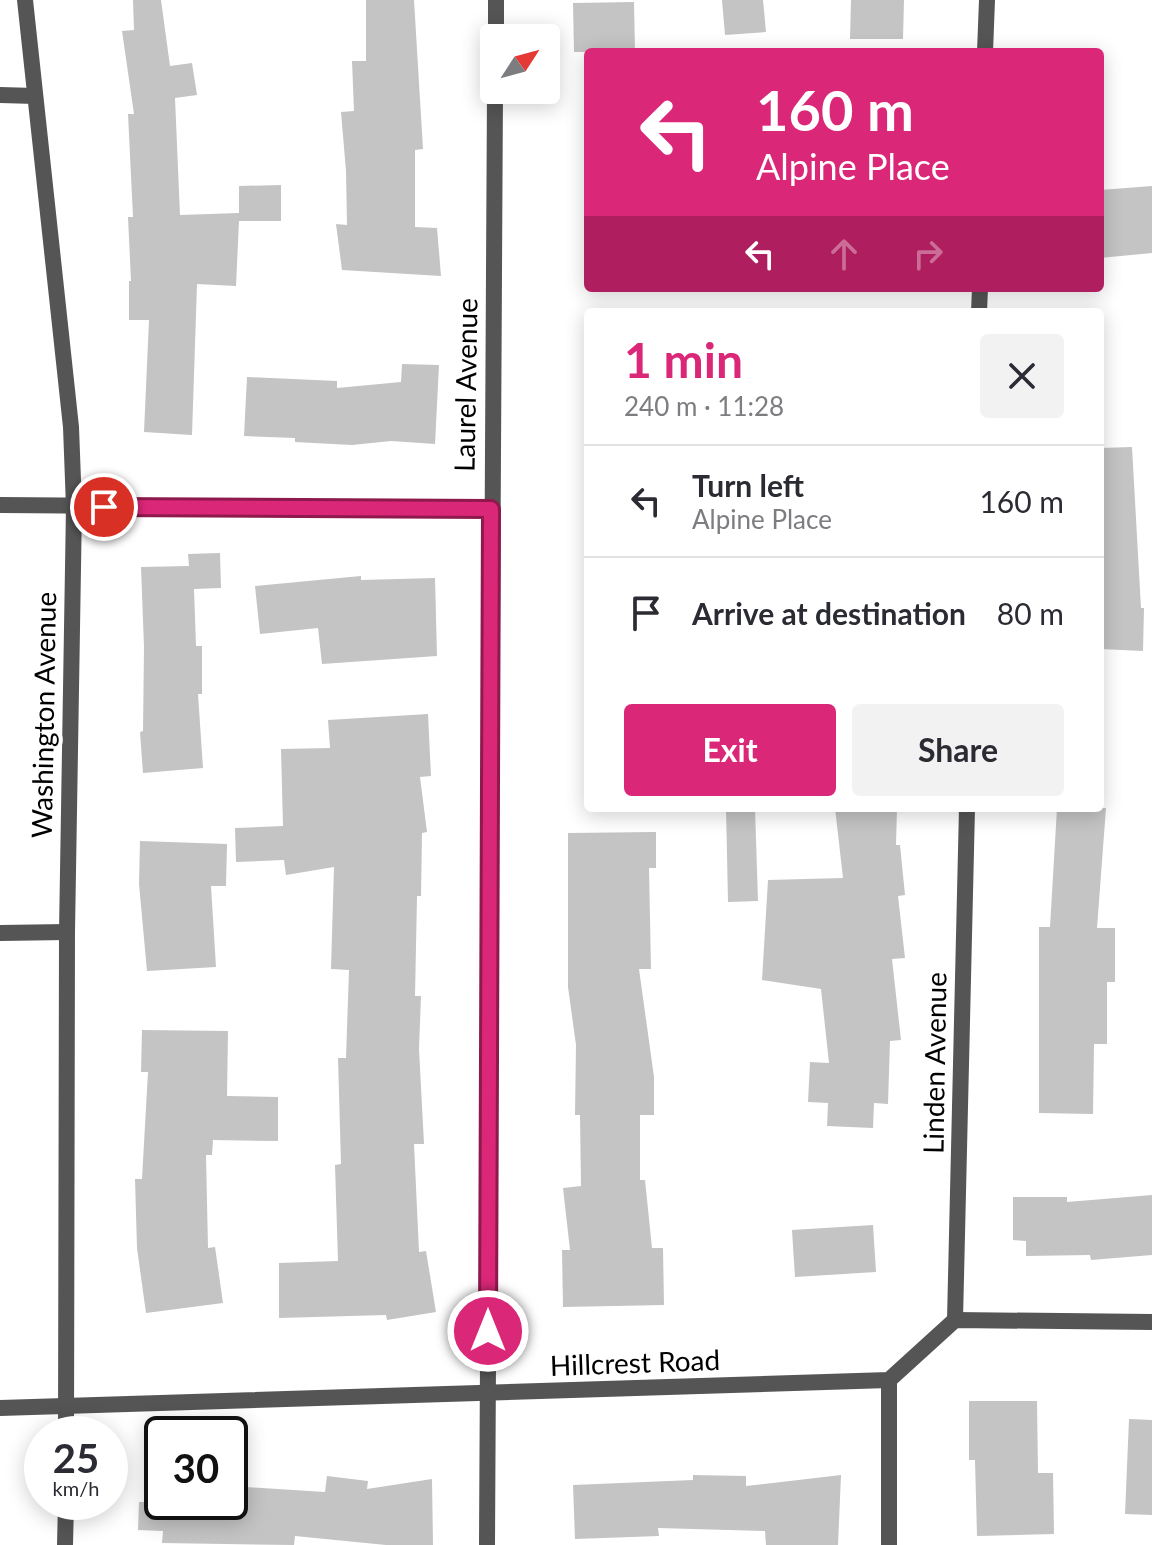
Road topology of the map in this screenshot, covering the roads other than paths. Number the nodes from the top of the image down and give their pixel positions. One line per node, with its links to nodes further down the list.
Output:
1 (25, 0): 7 (street, Washington Avenue)
2 (496, 0): 4 (street)
3 (987, 0): 5 (street)
4 (496, 24)
5 (985, 48)
6 (0, 95): 7 (street)
7 (35, 96): 10 (street, Washington Avenue)
8 (495, 104): 11 (street, Laurel Avenue)
9 (0, 505): 10 (street)
10 (74, 507): 11 (street); 13 (street, Washington Avenue)
11 (491, 509): 18 (street, Laurel Avenue)
12 (967, 812): 15 (street, Linden Avenue)
13 (67, 932): 14 (street); 19 (street, Washington Avenue)
14 (0, 933)
15 (955, 1320): 16 (street); 17 (street)
16 (1152, 1322)
17 (889, 1380): 18 (street, Hillcrest Road); 25 (street)
18 (488, 1394): 19 (street, Hillcrest Road); 24 (street, Laurel Avenue)
19 (66, 1405): 20 (street, Hillcrest Road); 21 (street, Washington Avenue)
20 (0, 1408)
21 (66, 1416)
22 (66, 1520): 23 (street)
23 (65, 1545)
24 (487, 1545)
25 (889, 1545)

